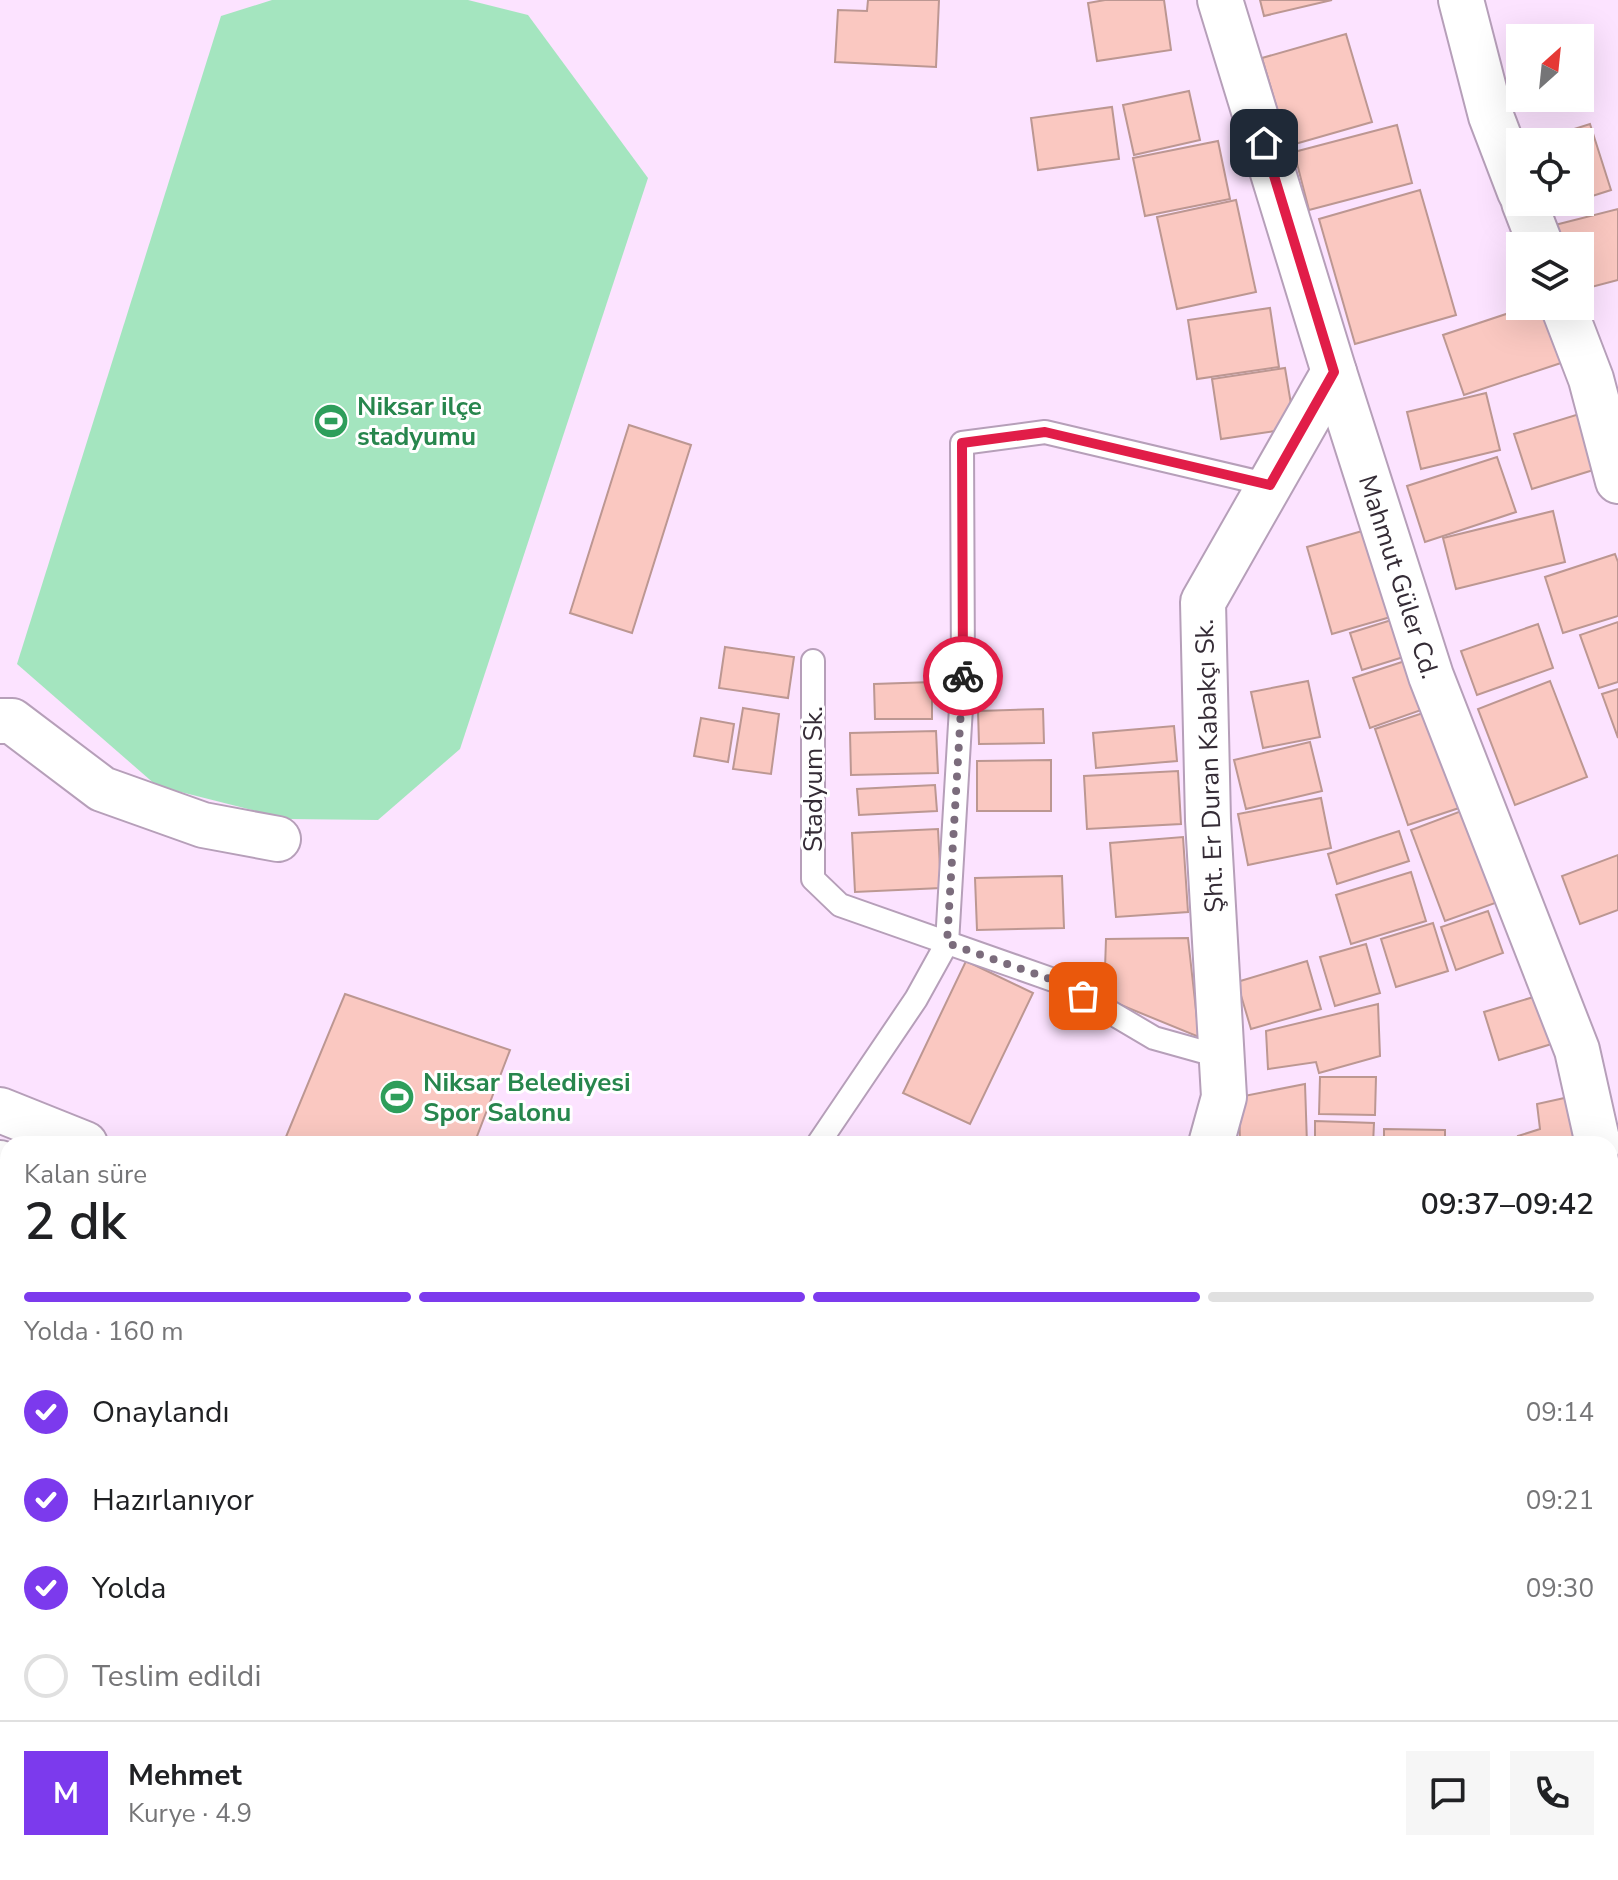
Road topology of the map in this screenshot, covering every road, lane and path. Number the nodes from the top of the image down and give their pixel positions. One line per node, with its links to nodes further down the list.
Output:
1 (1220, 0): 5 (street, Mahmut Güler Cd.)
2 (1461, 0): 3 (street)
3 (1506, 155)
4 (1568, 320): 6 (street)
5 (1334, 372): 7 (street, Şht. Er Duran Kabakçı Sk.); 17 (street, Mahmut Güler Cd.)
6 (1618, 481)
7 (1270, 485): 11 (lane); 12 (street, Şht. Er Duran Kabakçı Sk.)
8 (813, 661): 11 (lane, Stadyum Sk.)
9 (0, 721): 10 (street)
10 (278, 839)
11 (947, 943): 12 (lane, Stadyum Sk.); 15 (lane)
12 (1222, 1057): 16 (street, Şht. Er Duran Kabakçı Sk.)
13 (0, 1110): 14 (street)
14 (65, 1136)
15 (823, 1136)
16 (1213, 1136)
17 (1596, 1136)

